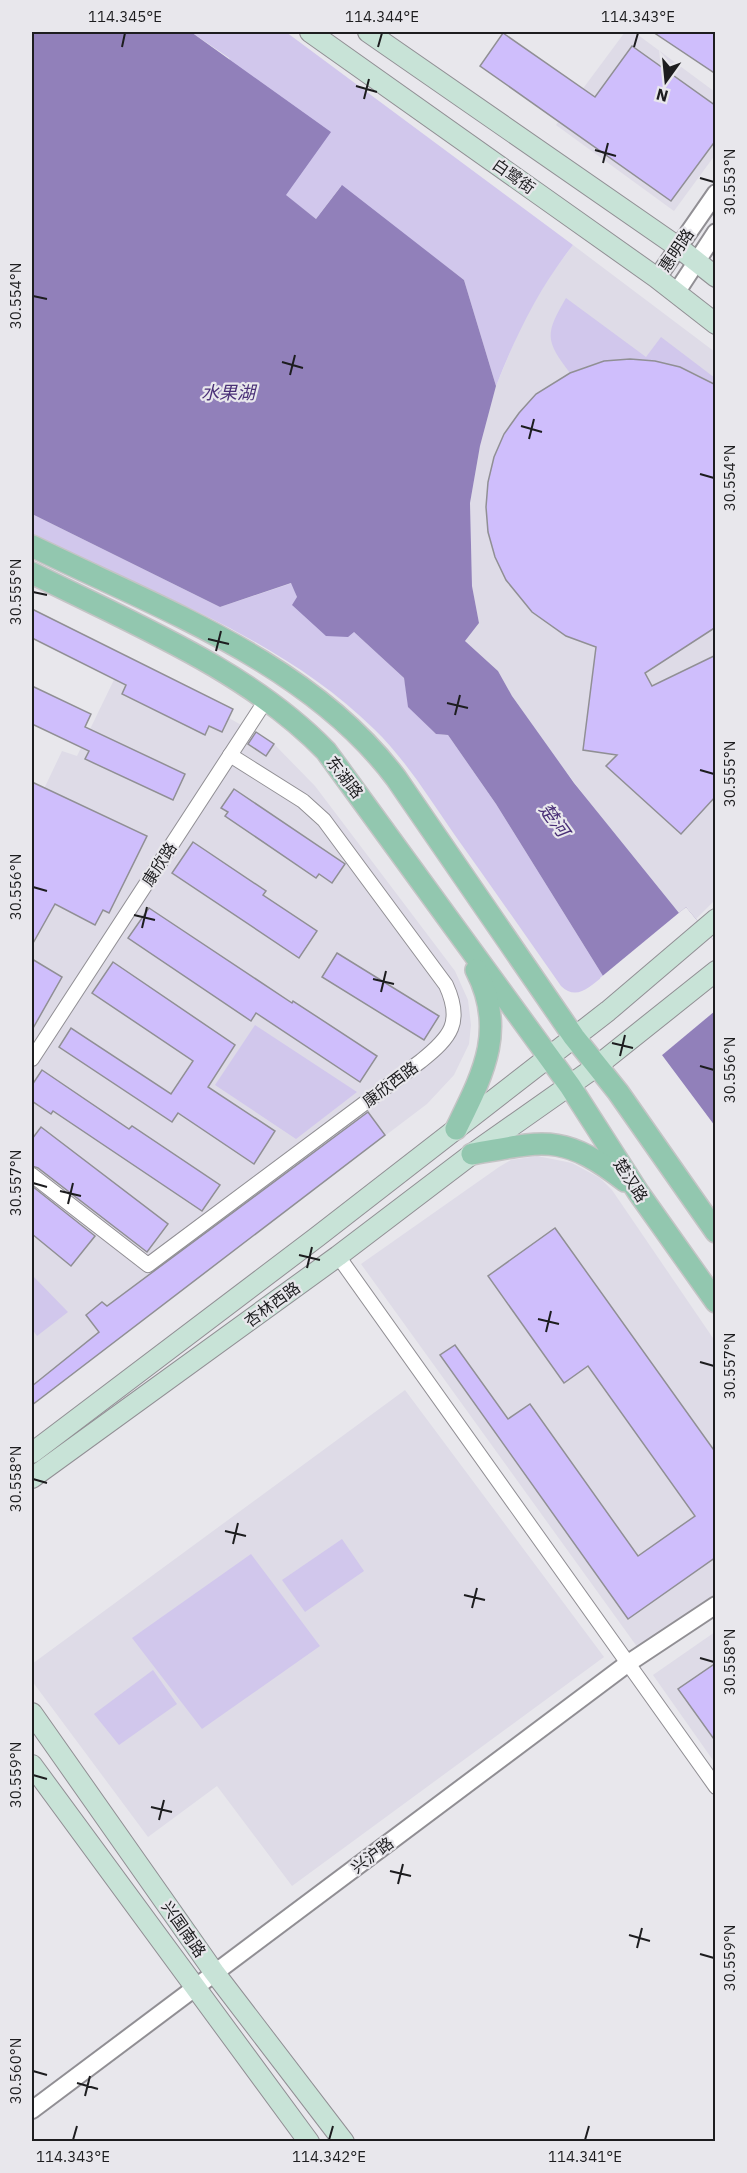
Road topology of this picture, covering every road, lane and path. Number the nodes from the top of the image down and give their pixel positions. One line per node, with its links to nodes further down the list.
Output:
1 (310, 32): 8 (main road, 白鹭街)
2 (368, 32): 5 (main road)
3 (716, 193): 5 (street, 惠明路)
4 (716, 232): 6 (street, 惠明路)
5 (678, 247): 6 (main road); 8 (street, 惠明路)
6 (697, 262): 7 (main road); 9 (street, 惠明路)
7 (716, 277)
8 (657, 279): 9 (main road, 白鹭街)
9 (676, 293): 10 (main road, 白鹭街)
10 (716, 324)
11 (32, 546): 18 (main road)
12 (32, 573): 13 (main road, 东湖路)
13 (266, 700): 14 (street, 康欣路); 16 (main road, 东湖路)
14 (231, 754): 20 (street, 康欣路); 25 (street, 康欣西路)
15 (710, 924): 18 (main road)
16 (454, 927): 19 (main road, 东湖路); 23 (main road)
17 (716, 971): 21 (main road)
18 (574, 1037): 19 (main road); 21 (main road)
19 (549, 1056): 22 (main road, 楚汉路); 23 (main road, 杏林西路)
20 (32, 1059)
21 (597, 1066): 22 (main road); 27 (main road)
22 (570, 1086): 24 (main road, 杏林西路); 26 (main road, 楚汉路)
23 (456, 1129): 30 (main road, 杏林西路)
24 (472, 1154): 26 (main road); 28 (main road, 杏林西路)
25 (32, 1175)
26 (638, 1192): 29 (main road, 楚汉路)
27 (716, 1232)
28 (338, 1256): 31 (main road, 杏林西路); 33 (street)
29 (716, 1302)
30 (32, 1453)
31 (32, 1478)
32 (716, 1605): 33 (street, 兴沪路)
33 (627, 1664): 36 (street); 37 (street, 兴沪路)
34 (32, 1713): 37 (main road, 兴国南路)
35 (32, 1765): 38 (main road, 兴国南路)
36 (716, 1787)
37 (214, 1972): 38 (street, 兴沪路); 41 (main road, 兴国南路)
38 (194, 1988): 39 (street, 兴沪路); 40 (main road, 兴国南路)
39 (32, 2110)
40 (309, 2142)
41 (344, 2142)

